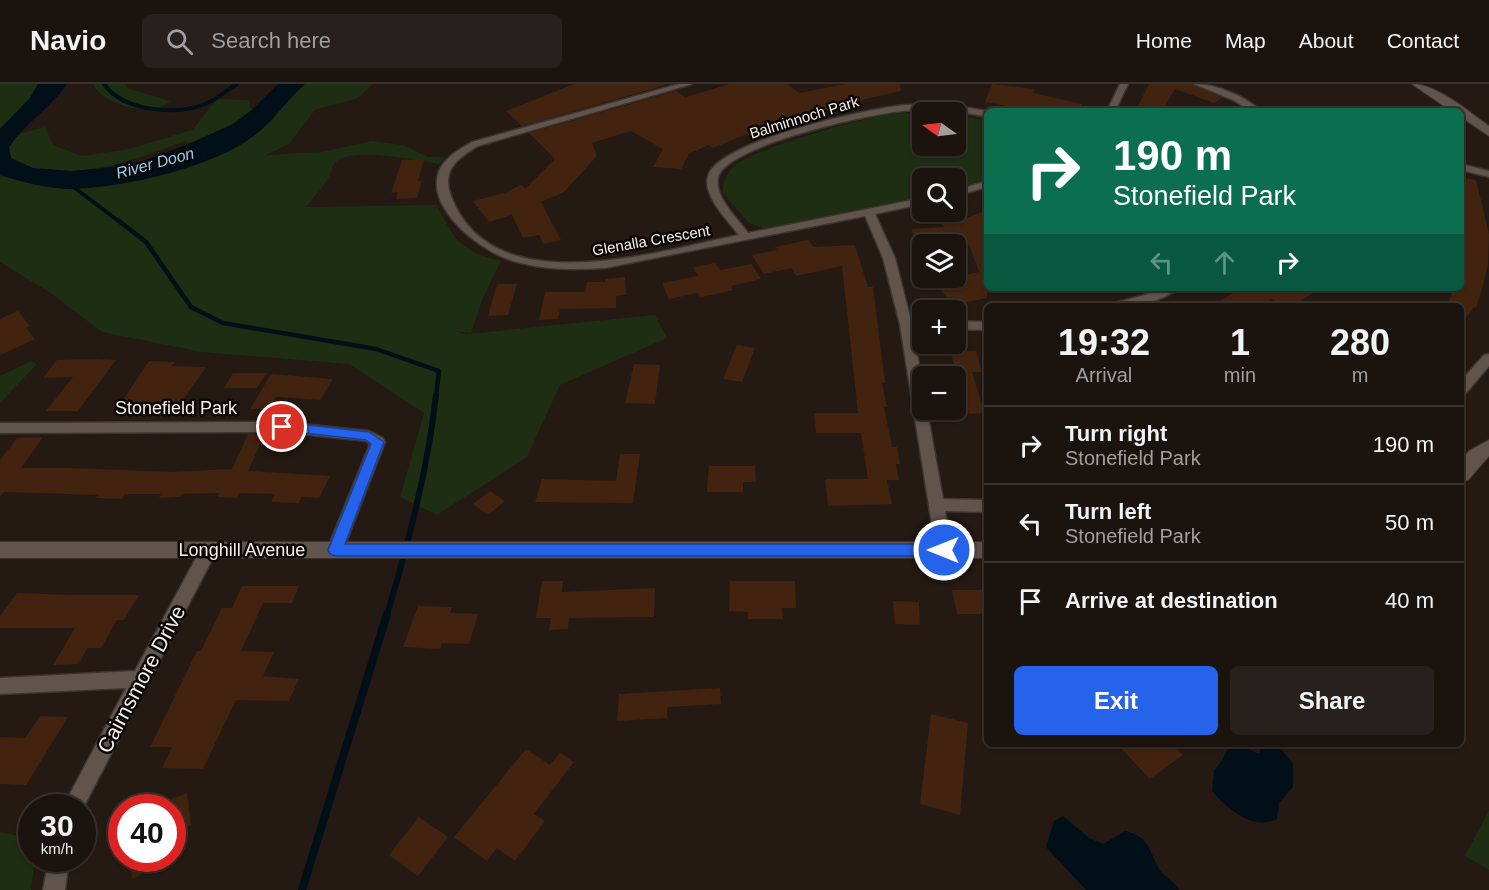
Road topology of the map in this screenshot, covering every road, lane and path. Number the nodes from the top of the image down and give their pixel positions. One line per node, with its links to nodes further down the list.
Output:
1 (688, 84): 17 (street, Glenalla Crescent)
2 (1124, 84): 5 (street)
3 (1198, 84): 6 (street)
4 (1418, 84): 7 (street)
5 (1112, 108)
6 (1252, 108)
7 (1454, 108)
8 (984, 114): 17 (street, Balminnoch Park)
9 (1464, 115): 10 (street)
10 (1489, 132)
11 (1464, 168): 12 (street)
12 (1489, 174)
13 (984, 185): 14 (street)
14 (966, 190)
15 (912, 203): 16 (street, Glenalla Crescent)
16 (869, 213): 17 (street, Glenalla Crescent); 20 (street)
17 (746, 237)
18 (1165, 291): 19 (street)
19 (1130, 303)
20 (906, 324): 21 (street); 29 (street)
21 (912, 324)
22 (966, 326): 23 (street)
23 (984, 326)
24 (1489, 358): 25 (street)
25 (1464, 387)
26 (0, 428): 33 (street, Stonefield Park)
27 (1489, 447): 28 (street)
28 (1464, 472)
29 (936, 505): 30 (street); 34 (street)
30 (984, 506)
31 (0, 550): 32 (street, Longhill Avenue)
32 (209, 550): 33 (street, Longhill Avenue); 36 (street, Cairnsmore Drive)
33 (335, 550): 34 (street, Longhill Avenue)
34 (944, 550): 35 (street, Longhill Avenue)
35 (984, 550)
36 (141, 679): 37 (street); 38 (street, Cairnsmore Drive)
37 (0, 686)
38 (80, 794)
39 (57, 872): 40 (street)
40 (54, 890)

